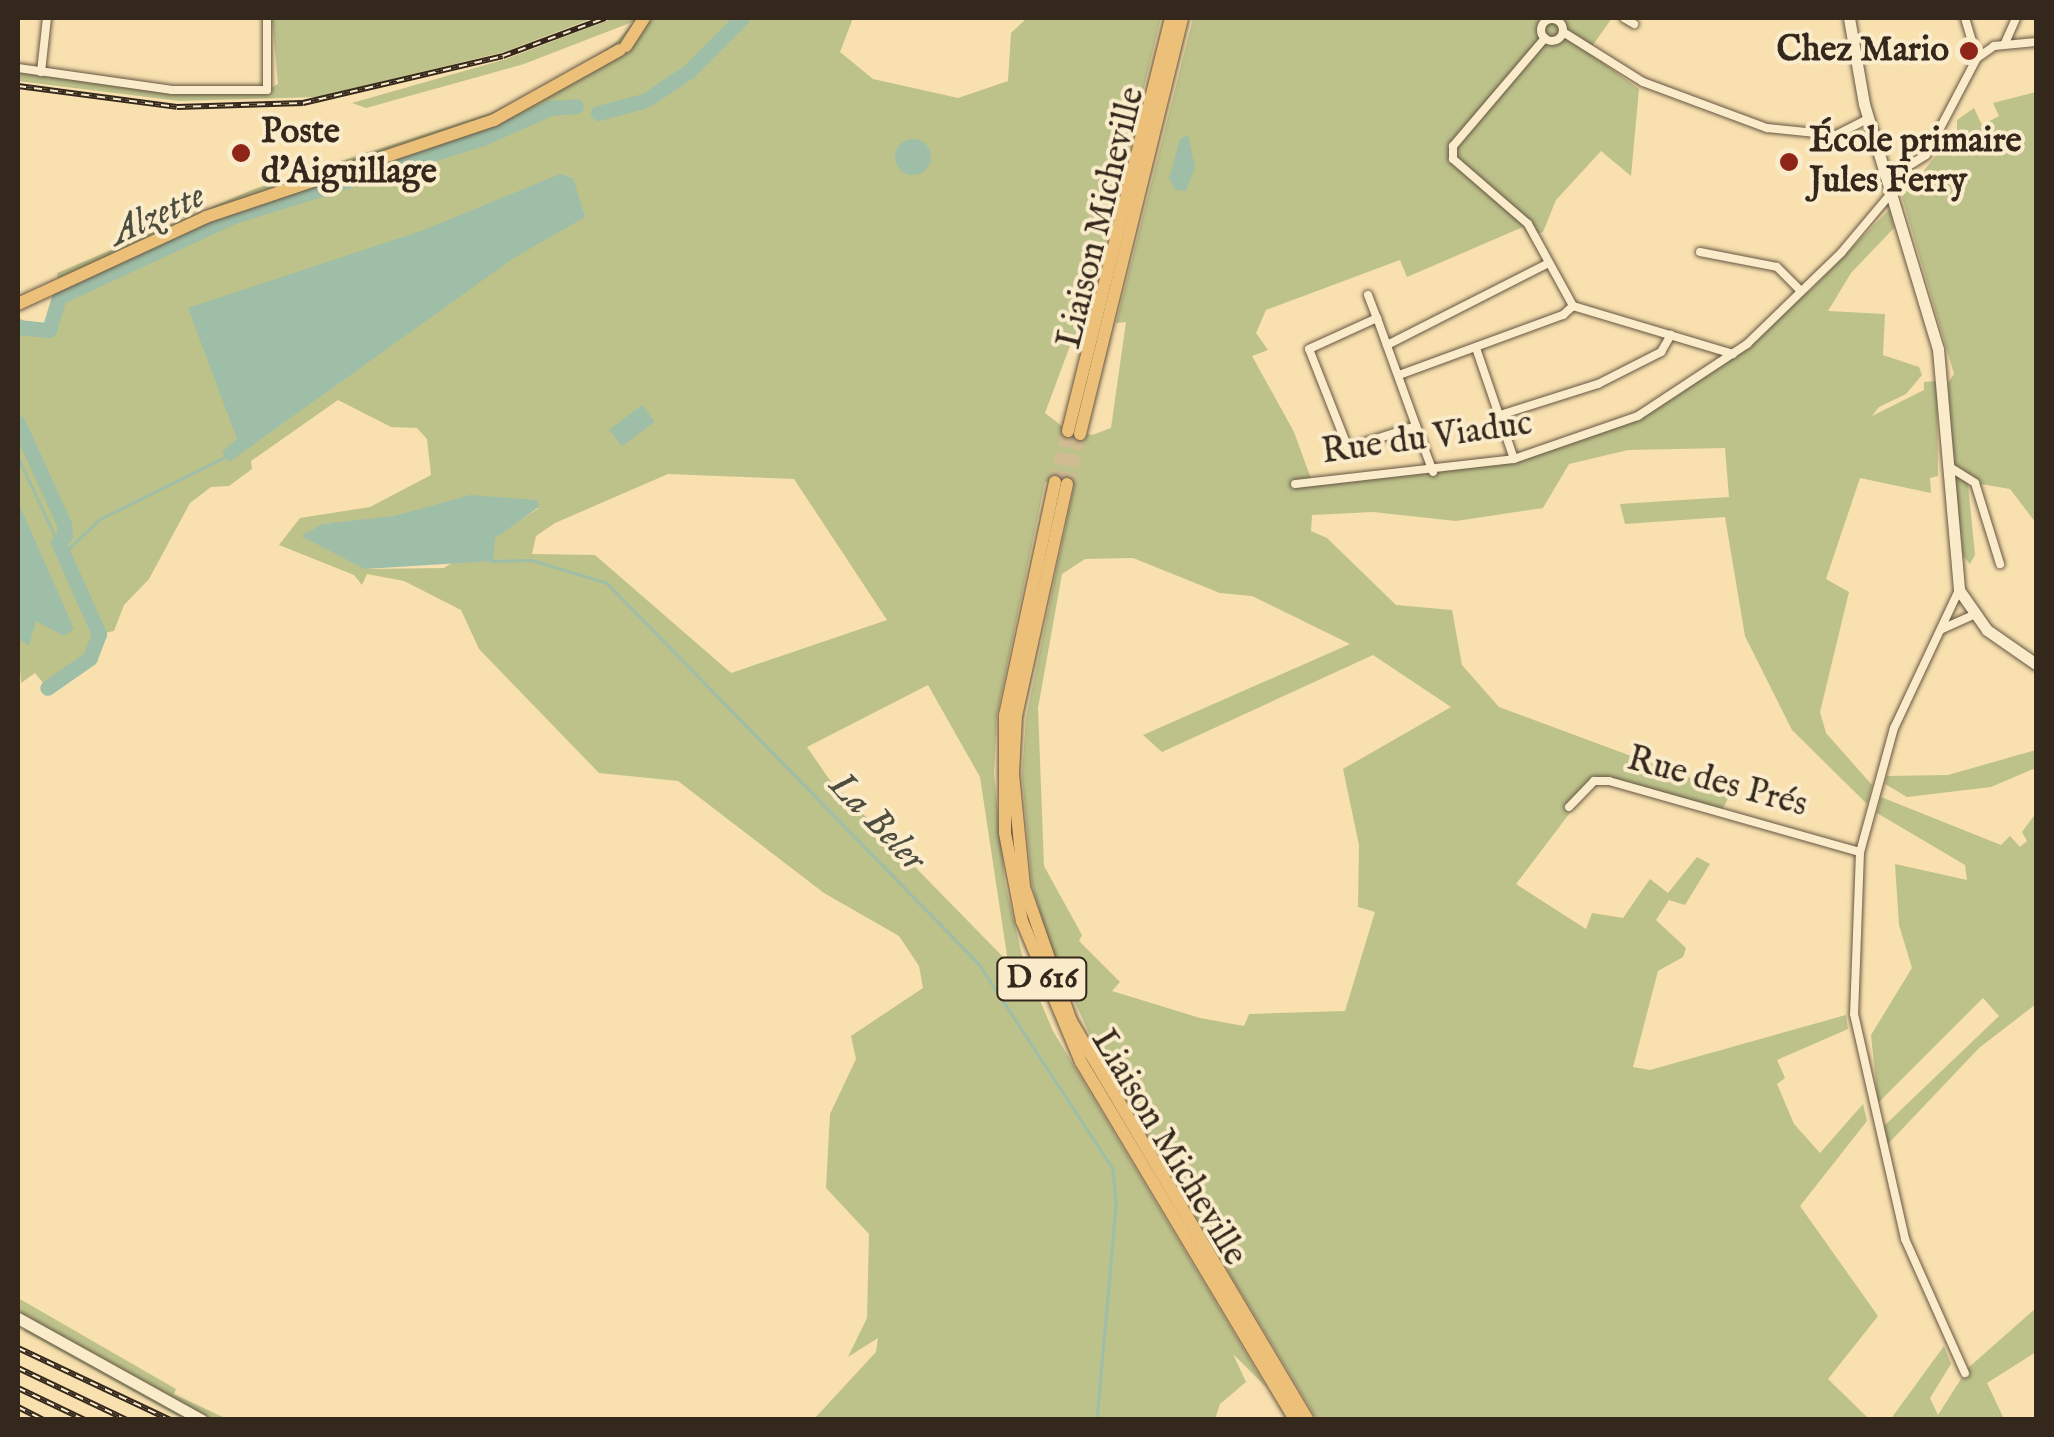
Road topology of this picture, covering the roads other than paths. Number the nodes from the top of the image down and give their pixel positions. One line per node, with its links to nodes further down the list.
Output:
1 (47, 18): 18 (street)
2 (268, 18): 18 (street)
3 (644, 18): 25 (main road)
4 (1170, 18): 5 (main road, Liaison Micheville)
5 (1182, 18)
6 (1624, 18): 11 (street)
7 (1849, 18): 19 (main road)
8 (1965, 18): 16 (street)
9 (2016, 18): 15 (street)
10 (1561, 20): 12 (street); 13 (street)
11 (1634, 24)
12 (1563, 32): 13 (street); 19 (street)
13 (1544, 38): 22 (street)
14 (2036, 42): 15 (street)
15 (2005, 43): 16 (street)
16 (1977, 58): 20 (street, Rue du Viaduc)
17 (18, 68): 18 (street)
18 (40, 72)
19 (1869, 118): 20 (main road)
20 (1891, 184): 23 (street, Rue du Viaduc); 36 (main road)
21 (1700, 252): 23 (street)
22 (1547, 264): 26 (street); 29 (street)
23 (1800, 290): 31 (street, Rue du Viaduc)
24 (1368, 295): 27 (street)
25 (18, 304)
26 (1573, 306): 28 (street); 30 (street)
27 (1377, 318): 29 (street); 34 (street)
28 (1672, 335): 31 (street); 33 (street)
29 (1388, 345): 32 (street)
30 (1476, 348): 32 (street); 33 (street)
31 (1734, 354): 35 (street, Rue du Viaduc)
32 (1399, 376): 34 (street)
33 (1500, 415): 35 (street)
34 (1416, 426): 37 (street)
35 (1514, 459): 37 (street, Rue du Viaduc)
36 (1948, 466): 39 (street); 40 (main road)
37 (1433, 472): 38 (street, Rue du Viaduc)
38 (1296, 484)
39 (2000, 564)
40 (1960, 590): 41 (main road); 42 (street)
41 (1973, 614): 42 (street); 43 (main road)
42 (1942, 629): 45 (street)
43 (2036, 664)
44 (1569, 807): 45 (street, Rue des Prés)
45 (1860, 852): 47 (street)
46 (18, 1318): 48 (main road)
47 (1964, 1373)
48 (202, 1420)
49 (1295, 1420): 50 (main road, Liaison Micheville / D 616)
50 (1308, 1420)

